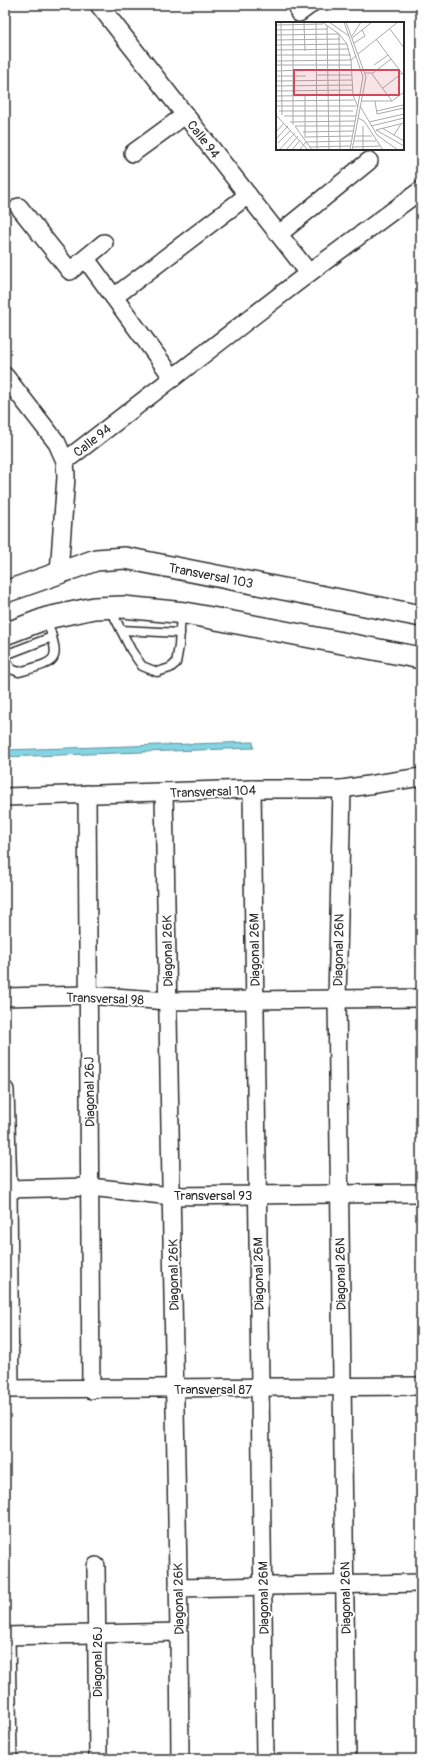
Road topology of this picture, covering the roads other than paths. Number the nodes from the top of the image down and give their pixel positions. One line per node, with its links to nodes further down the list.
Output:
1 (100, 5): 2 (street, Calle 94)
2 (185, 115): 3 (street); 6 (street, Calle 94)
3 (133, 153)
4 (369, 161): 8 (street)
5 (421, 190): 11 (street, Calle 94)
6 (248, 195): 8 (street, Calle 94); 12 (street)
7 (19, 207): 10 (street)
8 (279, 234): 11 (street, Calle 94)
9 (104, 243): 10 (street)
10 (86, 259): 12 (street)
11 (309, 273): 14 (street, Calle 94)
12 (114, 297): 14 (street)
13 (5, 376): 15 (street)
14 (173, 378): 15 (street, Calle 94)
15 (65, 461): 16 (street)
16 (59, 572): 17 (street, Transversal 103); 19 (street, Transversal 103)
17 (5, 592)
18 (110, 607): 20 (street); 21 (street); 22 (lane)
19 (421, 616)
20 (180, 623): 22 (lane); 22 (lane); 25 (street)
21 (50, 628): 23 (street); 24 (lane); 24 (lane)
22 (121, 630)
23 (5, 634)
24 (5, 657)
25 (421, 658)
26 (421, 777): 28 (street, Transversal 104)
27 (252, 789): 28 (street, Transversal 104); 29 (street, Transversal 104); 36 (street, Diagonal 26M)
28 (342, 789): 35 (street, Diagonal 26N)
29 (164, 792): 30 (street, Transversal 104); 37 (street, Diagonal 26K)
30 (87, 794): 31 (street, Transversal 104); 32 (street, Diagonal 26J)
31 (5, 797)
32 (87, 996): 33 (street, Transversal 98); 37 (street, Transversal 98); 39 (street, Diagonal 26J)
33 (5, 997)
34 (421, 998): 35 (street, Transversal 98)
35 (337, 999): 36 (street, Transversal 98); 42 (street, Diagonal 26N)
36 (255, 1000): 37 (street, Transversal 98); 43 (street, Diagonal 26M)
37 (168, 1001): 44 (street, Diagonal 26K)
38 (5, 1090): 40 (street)
39 (90, 1187): 40 (street, Transversal 93); 44 (street, Transversal 93); 50 (street, Diagonal 26J)
40 (7, 1189): 48 (street)
41 (421, 1193): 42 (street, Transversal 93)
42 (339, 1194): 43 (street, Transversal 93); 46 (street, Diagonal 26N)
43 (257, 1195): 44 (street, Transversal 93); 47 (street, Diagonal 26M)
44 (171, 1196): 49 (street, Diagonal 26K)
45 (421, 1386): 46 (street, Transversal 87)
46 (342, 1387): 47 (street, Transversal 87); 53 (street, Diagonal 26N)
47 (260, 1388): 49 (street, Transversal 87); 54 (street, Diagonal 26M)
48 (7, 1389): 50 (street, Transversal 87)
49 (175, 1389): 50 (street, Transversal 87); 55 (street, Diagonal 26K)
50 (91, 1390)
51 (96, 1566): 57 (street, Diagonal 26J)
52 (421, 1583): 53 (street)
53 (345, 1585): 54 (street); 63 (street, Diagonal 26N)
54 (263, 1587): 55 (street); 62 (street, Diagonal 26M)
55 (178, 1588): 56 (street, Diagonal 26K)
56 (179, 1632): 57 (street); 61 (street, Diagonal 26K)
57 (96, 1634): 58 (street); 60 (street, Diagonal 26J)
58 (6, 1636): 59 (street)
59 (8, 1759)
60 (98, 1759)
61 (180, 1759)
62 (265, 1759)
63 (347, 1759)

